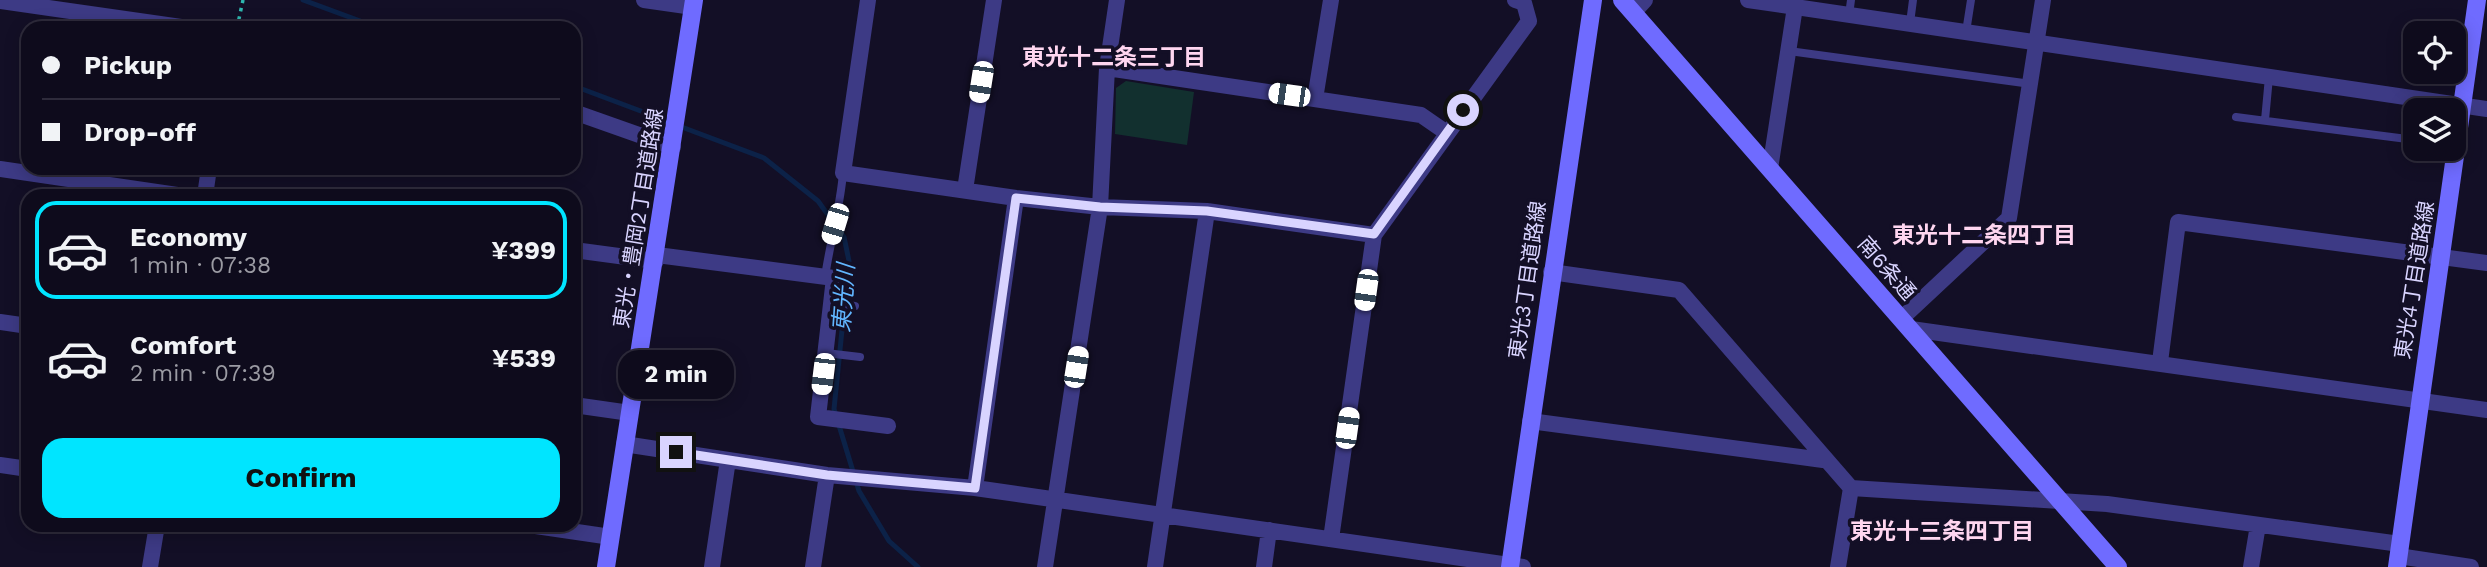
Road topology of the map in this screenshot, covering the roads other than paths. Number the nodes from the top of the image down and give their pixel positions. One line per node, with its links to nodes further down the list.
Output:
1 (644, 0): 14 (street)
2 (868, 0): 41 (street)
3 (994, 0): 44 (street)
4 (1117, 0): 23 (street)
5 (1331, 0): 28 (street)
6 (1515, 0): 35 (street)
7 (1592, 0): 53 (street, 東光3丁目道路線)
8 (1748, 0): 16 (street)
9 (1913, 0): 19 (lane)
10 (1971, 0): 20 (lane)
11 (2043, 0): 21 (street)
12 (2477, 0): 27 (street, 東光4丁目道路線)
13 (0, 1): 18 (street)
14 (693, 4): 34 (street, 東光・豊岡2丁目道路線)
15 (1634, 4): 39 (street, 南6条通)
16 (1795, 7): 17 (street); 22 (street)
17 (1850, 7): 19 (street)
18 (139, 21)
19 (1910, 23): 20 (street)
20 (1966, 32): 21 (street)
21 (2036, 43): 24 (street); 25 (street)
22 (1789, 51): 25 (lane); 39 (street)
23 (1107, 68): 28 (street); 46 (street)
24 (2269, 77): 26 (street); 33 (lane)
25 (2031, 83): 58 (street)
26 (2408, 98)
27 (2462, 98)
28 (1315, 99): 35 (street)
29 (2466, 107): 30 (street)
30 (2487, 109)
31 (581, 113): 34 (street)
32 (2236, 117): 33 (lane)
33 (2264, 120): 36 (lane)
34 (675, 131): 51 (street, 東光・豊岡2丁目道路線)
35 (1447, 133): 48 (street)
36 (2403, 138)
37 (2453, 161): 50 (street, 東光4丁目道路線)
38 (0, 169): 40 (street)
39 (1770, 169): 58 (street, 南6条通)
40 (21, 173)
41 (843, 173): 44 (street); 54 (lane)
42 (31, 175): 43 (street)
43 (117, 189)
44 (965, 190): 45 (street)
45 (1016, 198): 46 (street); 75 (street)
46 (1100, 207): 47 (street); 77 (street)
47 (1207, 211): 48 (street); 79 (street)
48 (1374, 234): 85 (street)
49 (581, 251): 51 (street)
50 (2442, 257): 52 (street); 62 (street); 63 (street, 東光4丁目道路線)
51 (656, 258): 54 (street); 66 (street, 東光・豊岡2丁目道路線)
52 (2487, 263)
53 (1551, 272): 67 (street, 東光3丁目道路線); 71 (street)
54 (825, 277): 55 (street)
55 (835, 304): 56 (lane); 60 (street)
56 (853, 306)
57 (0, 322): 59 (street)
58 (1906, 324): 62 (street); 78 (street, 南6条通)
59 (21, 325)
60 (828, 354): 61 (lane); 68 (street)
61 (860, 357)
62 (2160, 362): 63 (street)
63 (2418, 401): 65 (street); 86 (street, 東光4丁目道路線)
64 (581, 405): 66 (street)
65 (2487, 410)
66 (630, 412): 69 (street, 東光・豊岡2丁目道路線)
67 (1530, 421): 71 (street); 87 (street, 東光3丁目道路線)
68 (888, 426)
69 (624, 444): 70 (street); 84 (street, 東光・豊岡2丁目道路線)
70 (728, 460): 74 (street); 90 (street)
71 (1823, 460): 76 (street)
72 (0, 465): 73 (street)
73 (21, 468)
74 (834, 476): 75 (street); 91 (street)
75 (975, 488): 77 (street)
76 (1851, 488): 78 (street); 95 (street)
77 (1056, 499): 79 (street); 92 (street)
78 (2062, 503): 80 (street); 96 (street, 南6条通)
79 (1163, 515): 81 (street); 93 (street)
80 (2258, 525): 86 (street); 97 (street)
81 (1269, 530): 85 (street); 94 (street)
82 (156, 532): 88 (street)
83 (577, 532): 84 (street)
84 (611, 537): 89 (street, 東光・豊岡2丁目道路線)
85 (1331, 539): 87 (street)
86 (2399, 556): 98 (street)
87 (1514, 566)
88 (150, 567)
89 (606, 567)
90 (712, 567)
91 (813, 567)
92 (1045, 567)
93 (1155, 567)
94 (1264, 567)
95 (1838, 567)
96 (2118, 567)
97 (2252, 567)
98 (2471, 567)

